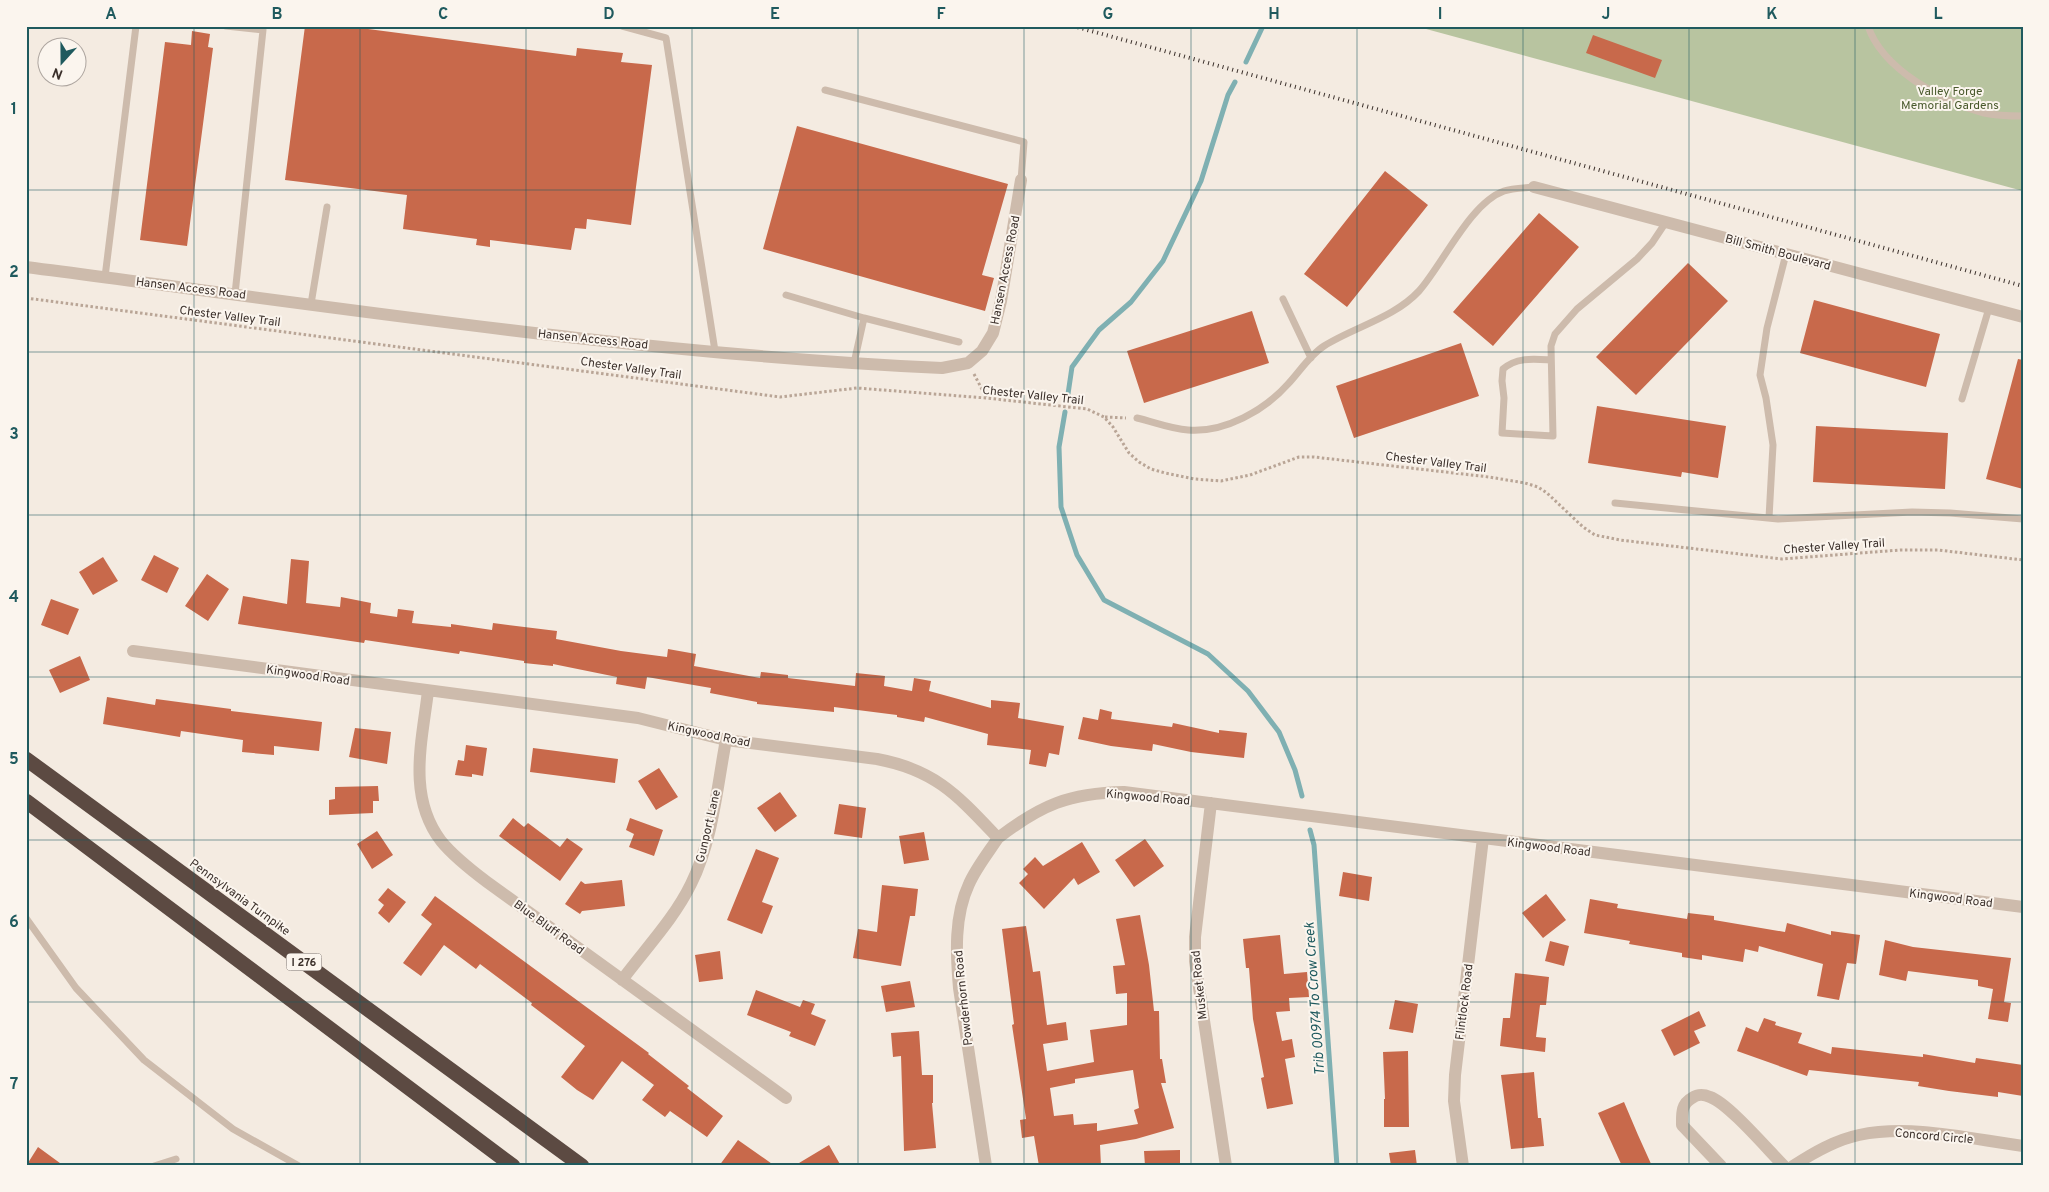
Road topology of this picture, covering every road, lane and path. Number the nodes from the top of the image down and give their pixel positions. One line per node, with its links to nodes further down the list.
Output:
1 (136, 26): 13 (lane)
2 (226, 26): 14 (lane)
3 (622, 26): 23 (lane)
4 (1868, 26): 6 (lane)
5 (825, 90): 7 (lane)
6 (2023, 116)
7 (1021, 180): 27 (street, Hansen Access Road)
8 (1534, 186): 10 (street, Bill Smith Boulevard); 24 (lane)
9 (327, 207): 18 (lane)
10 (1666, 222): 11 (street, Bill Smith Boulevard); 25 (lane)
11 (1786, 254): 19 (street, Bill Smith Boulevard); 33 (lane)
12 (26, 267): 13 (street, Hansen Access Road)
13 (105, 277): 14 (street, Hansen Access Road)
14 (235, 294): 18 (street, Hansen Access Road)
15 (786, 295): 21 (lane)
16 (26, 298): 28 (path, Chester Valley Trail)
17 (1282, 299): 24 (lane)
18 (311, 304): 23 (street, Hansen Access Road)
19 (1989, 308): 20 (street, Bill Smith Boulevard); 29 (lane)
20 (2023, 317)
21 (864, 318): 22 (lane); 26 (lane)
22 (959, 342)
23 (715, 351): 26 (street, Hansen Access Road)
24 (1310, 358): 31 (lane)
25 (1551, 360): 25 (lane)
26 (854, 363): 27 (street, Hansen Access Road)
27 (968, 363): 28 (path)
28 (986, 398): 30 (path, Chester Valley Trail)
29 (1962, 399)
30 (1104, 417): 31 (path); 35 (path, Chester Valley Trail)
31 (1137, 418)
32 (1615, 503): 33 (lane)
33 (1769, 518): 34 (lane)
34 (2023, 519)
35 (2023, 560)
36 (133, 651): 37 (street, Kingwood Road)
37 (428, 691): 38 (street, Kingwood Road); 46 (street, Blue Bluff Road)
38 (726, 740): 42 (street, Kingwood Road); 46 (street, Gunport Lane)
39 (26, 759): 53 (highway, Pennsylvania Turnpike / I 276)
40 (26, 801): 52 (highway)
41 (1211, 803): 42 (street, Kingwood Road); 43 (street, Kingwood Road); 55 (street, Musket Road)
42 (998, 838): 54 (street, Powderhorn Road)
43 (1483, 838): 44 (street, Kingwood Road); 56 (street, Flintlock Road)
44 (2023, 907)
45 (26, 918): 51 (lane)
46 (622, 980): 47 (street, Blue Bluff Road)
47 (786, 1098)
48 (2023, 1146): 59 (street, Concord Circle)
49 (176, 1159): 50 (lane)
50 (154, 1166)
51 (299, 1166)
52 (513, 1166)
53 (582, 1166)
54 (986, 1166)
55 (1226, 1166)
56 (1463, 1166)
57 (1721, 1166): 58 (street)
58 (1784, 1166)
59 (1793, 1166)

